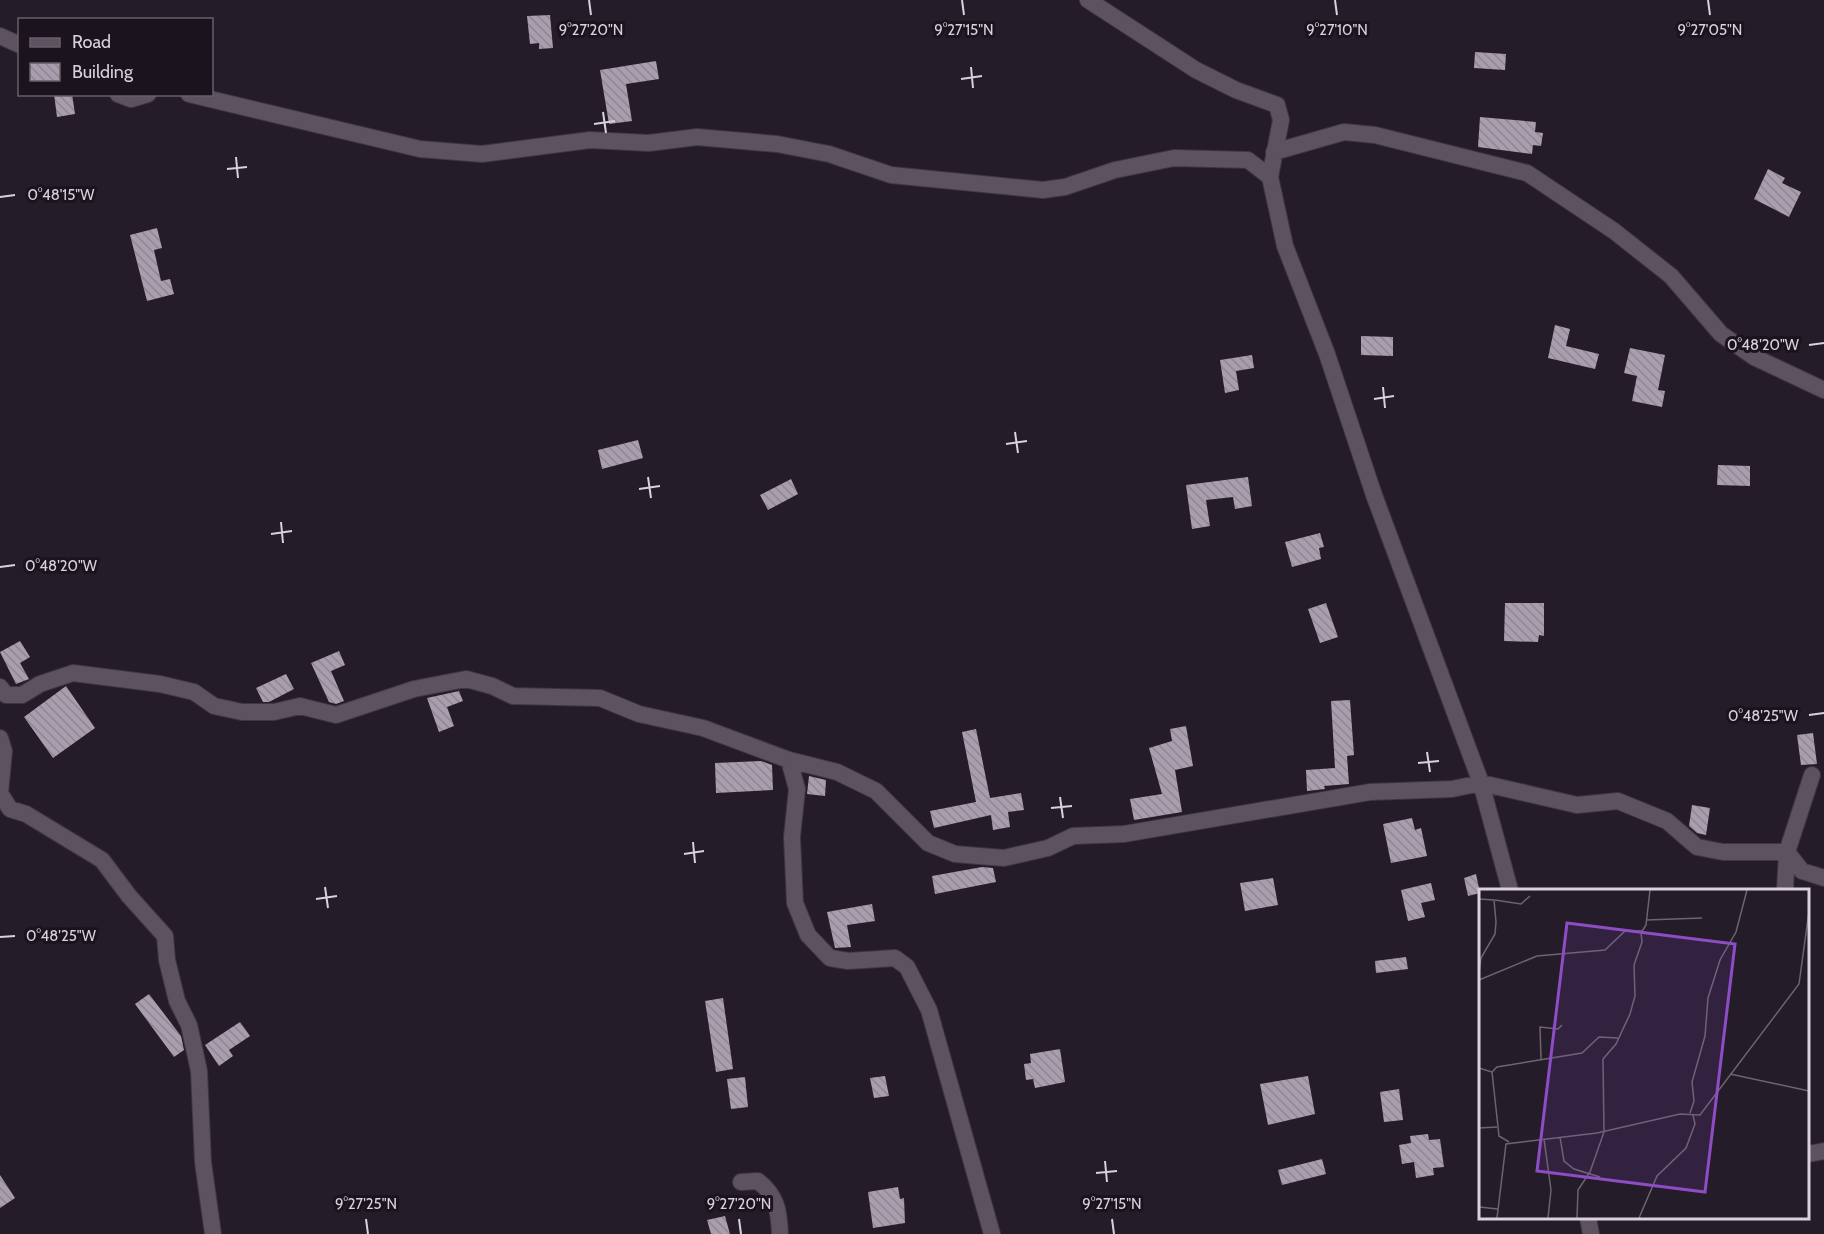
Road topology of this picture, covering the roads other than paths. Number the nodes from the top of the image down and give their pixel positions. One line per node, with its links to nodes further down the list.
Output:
1 (1088, 0): 7 (street)
2 (0, 36): 3 (street)
3 (18, 44)
4 (124, 96): 5 (street)
5 (142, 96)
6 (197, 96): 8 (street)
7 (1274, 152): 8 (street); 9 (street)
8 (1270, 177): 14 (street)
9 (1824, 390)
10 (0, 687): 12 (street)
11 (0, 738): 23 (street)
12 (789, 760): 14 (street); 25 (street)
13 (1812, 775): 15 (street)
14 (1481, 783): 15 (street); 17 (street)
15 (1787, 852): 16 (street); 18 (street)
16 (1824, 878)
17 (1509, 889)
18 (1785, 889)
19 (1824, 1151): 20 (street)
20 (1809, 1154)
21 (741, 1182): 24 (street)
22 (1588, 1219): 26 (street)
23 (213, 1234)
24 (780, 1234)
25 (993, 1234)
26 (1591, 1234)

